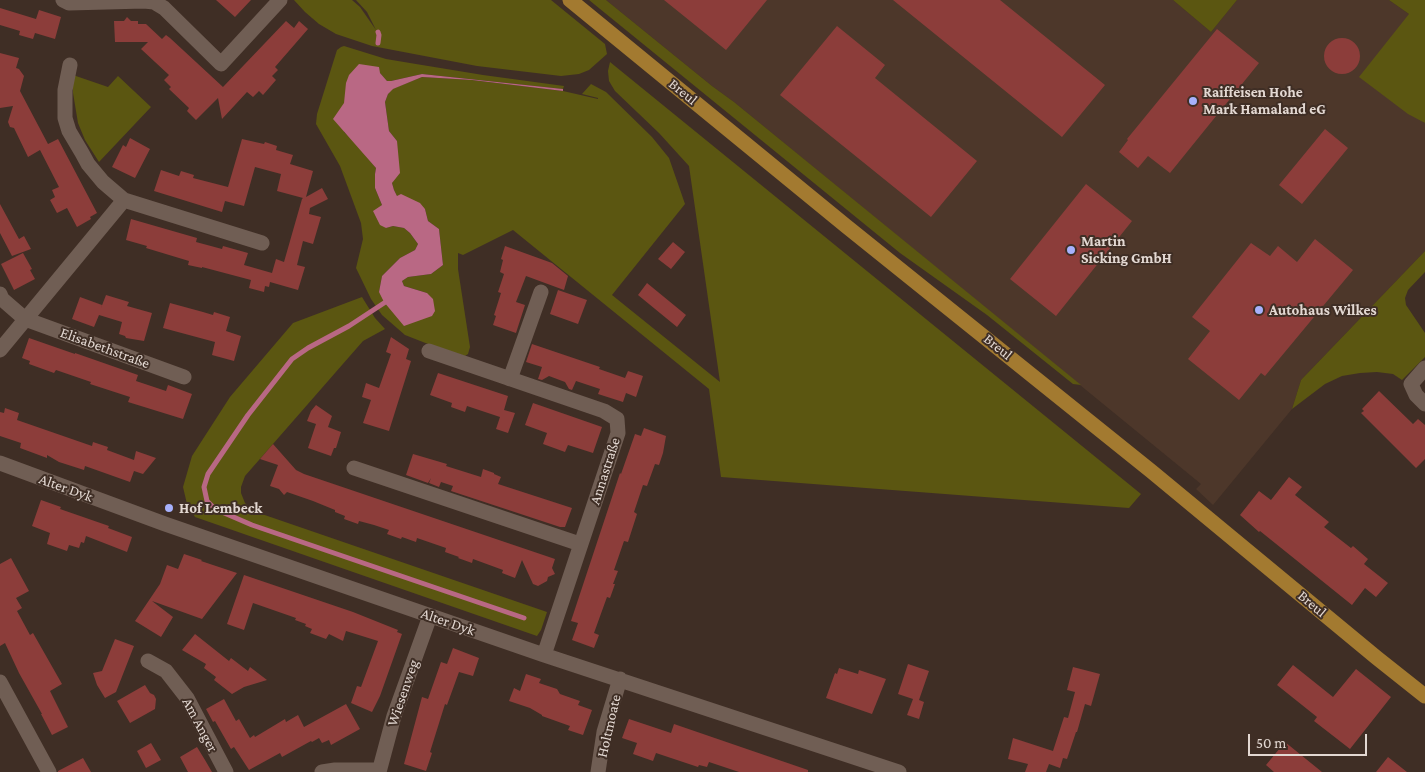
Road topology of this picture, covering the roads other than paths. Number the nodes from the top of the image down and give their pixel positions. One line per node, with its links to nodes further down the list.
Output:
1 (63, 0): 2 (street)
2 (280, 0)
3 (570, 0): 24 (main road, Breul)
4 (70, 65): 5 (street)
5 (124, 200): 6 (street); 9 (street)
6 (262, 242)
7 (541, 292): 14 (street)
8 (0, 294): 9 (street, Elisabethstraße)
9 (25, 319): 10 (street); 13 (street, Elisabethstraße)
10 (0, 350)
11 (429, 351): 14 (street, Annastraße)
12 (1425, 368): 15 (street)
13 (184, 377)
14 (510, 379): 18 (street, Annastraße)
15 (1425, 404)
16 (0, 463): 19 (street, Alter Dyk)
17 (354, 468): 18 (street)
18 (580, 544): 20 (street, Annastraße)
19 (430, 616): 20 (street, Alter Dyk); 25 (street, Wiesenweg)
20 (544, 655): 22 (street, Alter Dyk)
21 (148, 661): 27 (street, Am Anger)
22 (620, 679): 29 (street, Holtmoate); 30 (street, Alter Dyk)
23 (0, 682): 26 (street)
24 (1425, 696)
25 (379, 771): 28 (street)
26 (49, 772)
27 (226, 772)
28 (322, 772)
29 (598, 772)
30 (899, 772)

